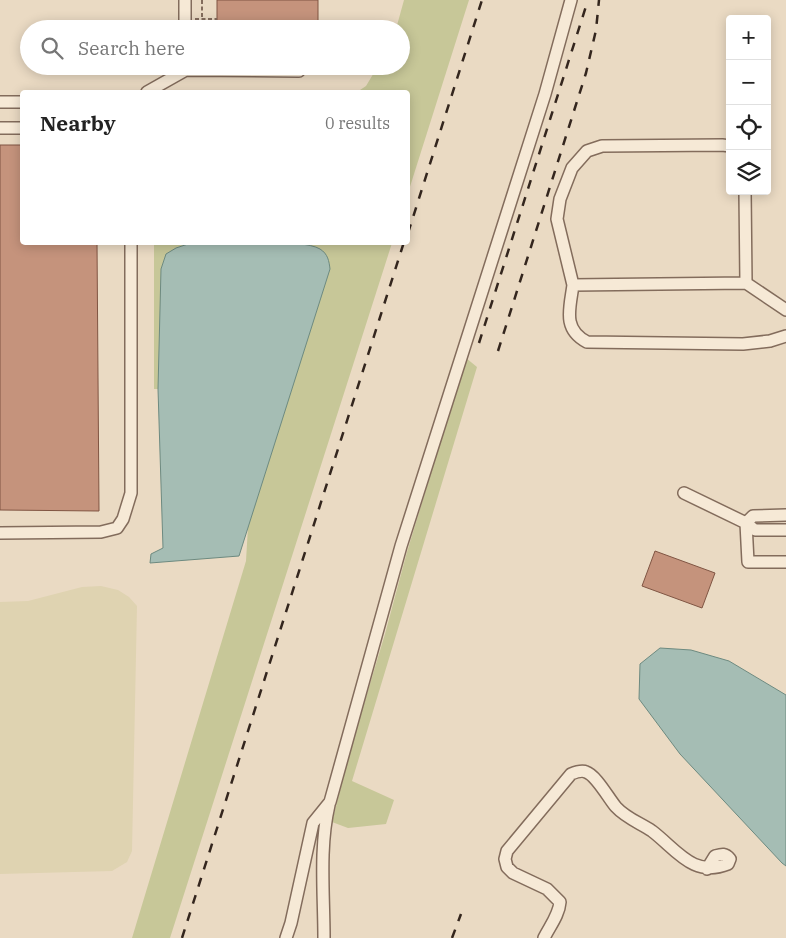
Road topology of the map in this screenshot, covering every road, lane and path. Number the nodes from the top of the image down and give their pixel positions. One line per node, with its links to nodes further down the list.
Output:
1 (185, 0): 6 (lane)
2 (202, 0): 4 (path)
3 (572, 0): 27 (lane)
4 (202, 19): 5 (path); 7 (path)
5 (217, 19)
6 (185, 20)
7 (199, 20)
8 (175, 75): 9 (lane)
9 (150, 90)
10 (0, 102): 11 (lane)
11 (20, 102)
12 (0, 128): 13 (lane)
13 (20, 128)
14 (726, 146): 18 (lane)
15 (746, 195): 17 (lane)
16 (131, 245): 25 (lane)
17 (746, 283): 18 (lane); 19 (lane)
18 (573, 285): 20 (lane)
19 (786, 310)
20 (786, 336)
21 (684, 493): 23 (lane)
22 (786, 515): 23 (lane)
23 (746, 523): 24 (lane); 26 (lane)
24 (786, 530)
25 (0, 533)
26 (786, 562)
27 (330, 802): 29 (lane); 30 (lane)
28 (707, 869): 31 (lane)
29 (286, 938)
30 (324, 938)
31 (544, 938)

